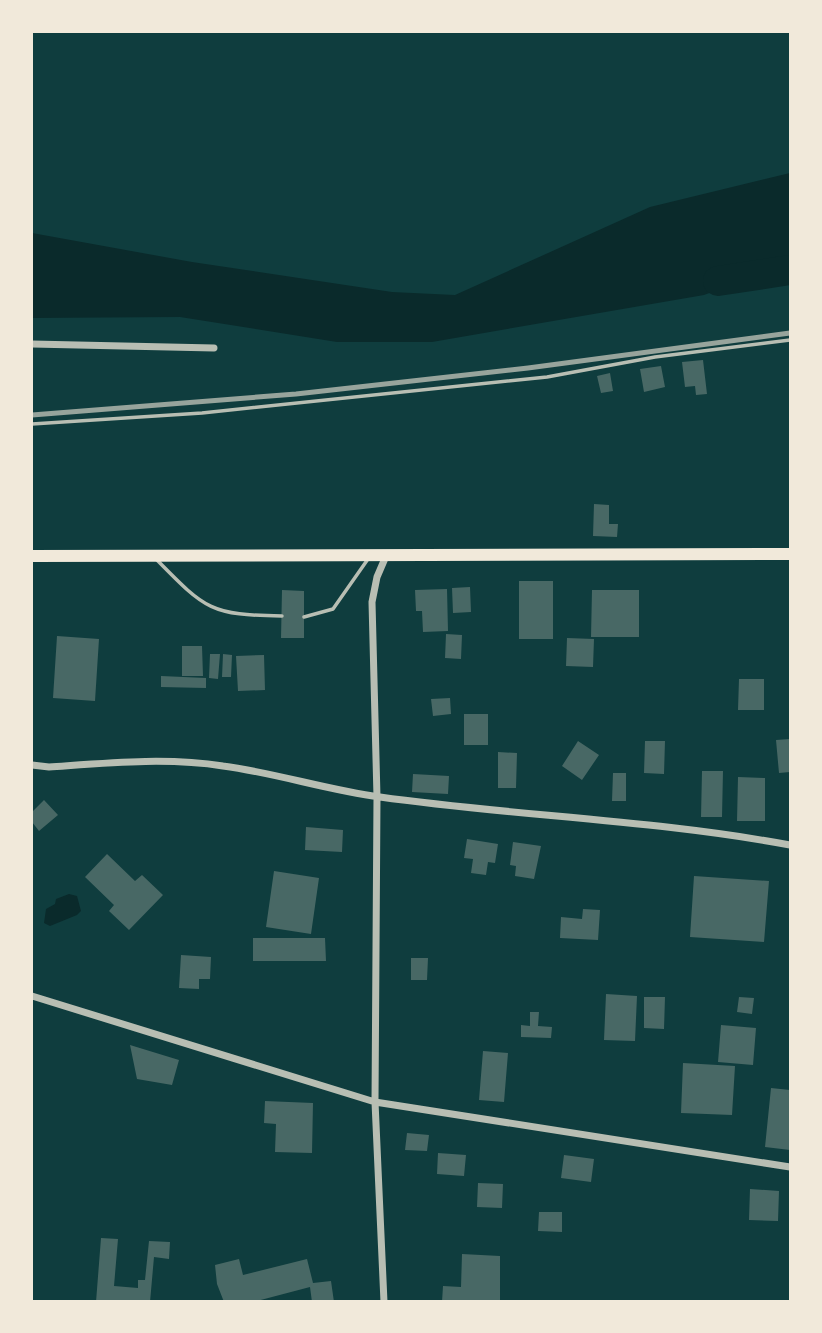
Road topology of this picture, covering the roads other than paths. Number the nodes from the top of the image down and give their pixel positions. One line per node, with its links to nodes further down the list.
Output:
1 (790, 340): 4 (lane)
2 (32, 344): 3 (street)
3 (214, 348)
4 (32, 424)
5 (790, 554): 9 (highway)
6 (32, 556): 7 (highway)
7 (153, 556): 8 (highway); 10 (lane)
8 (370, 556): 9 (highway); 11 (lane)
9 (386, 556): 13 (street)
10 (282, 616)
11 (304, 617)
12 (32, 765): 13 (street)
13 (377, 797): 14 (street); 16 (street)
14 (790, 845)
15 (32, 996): 16 (street)
16 (375, 1102): 17 (street); 18 (street)
17 (790, 1167)
18 (384, 1301)

